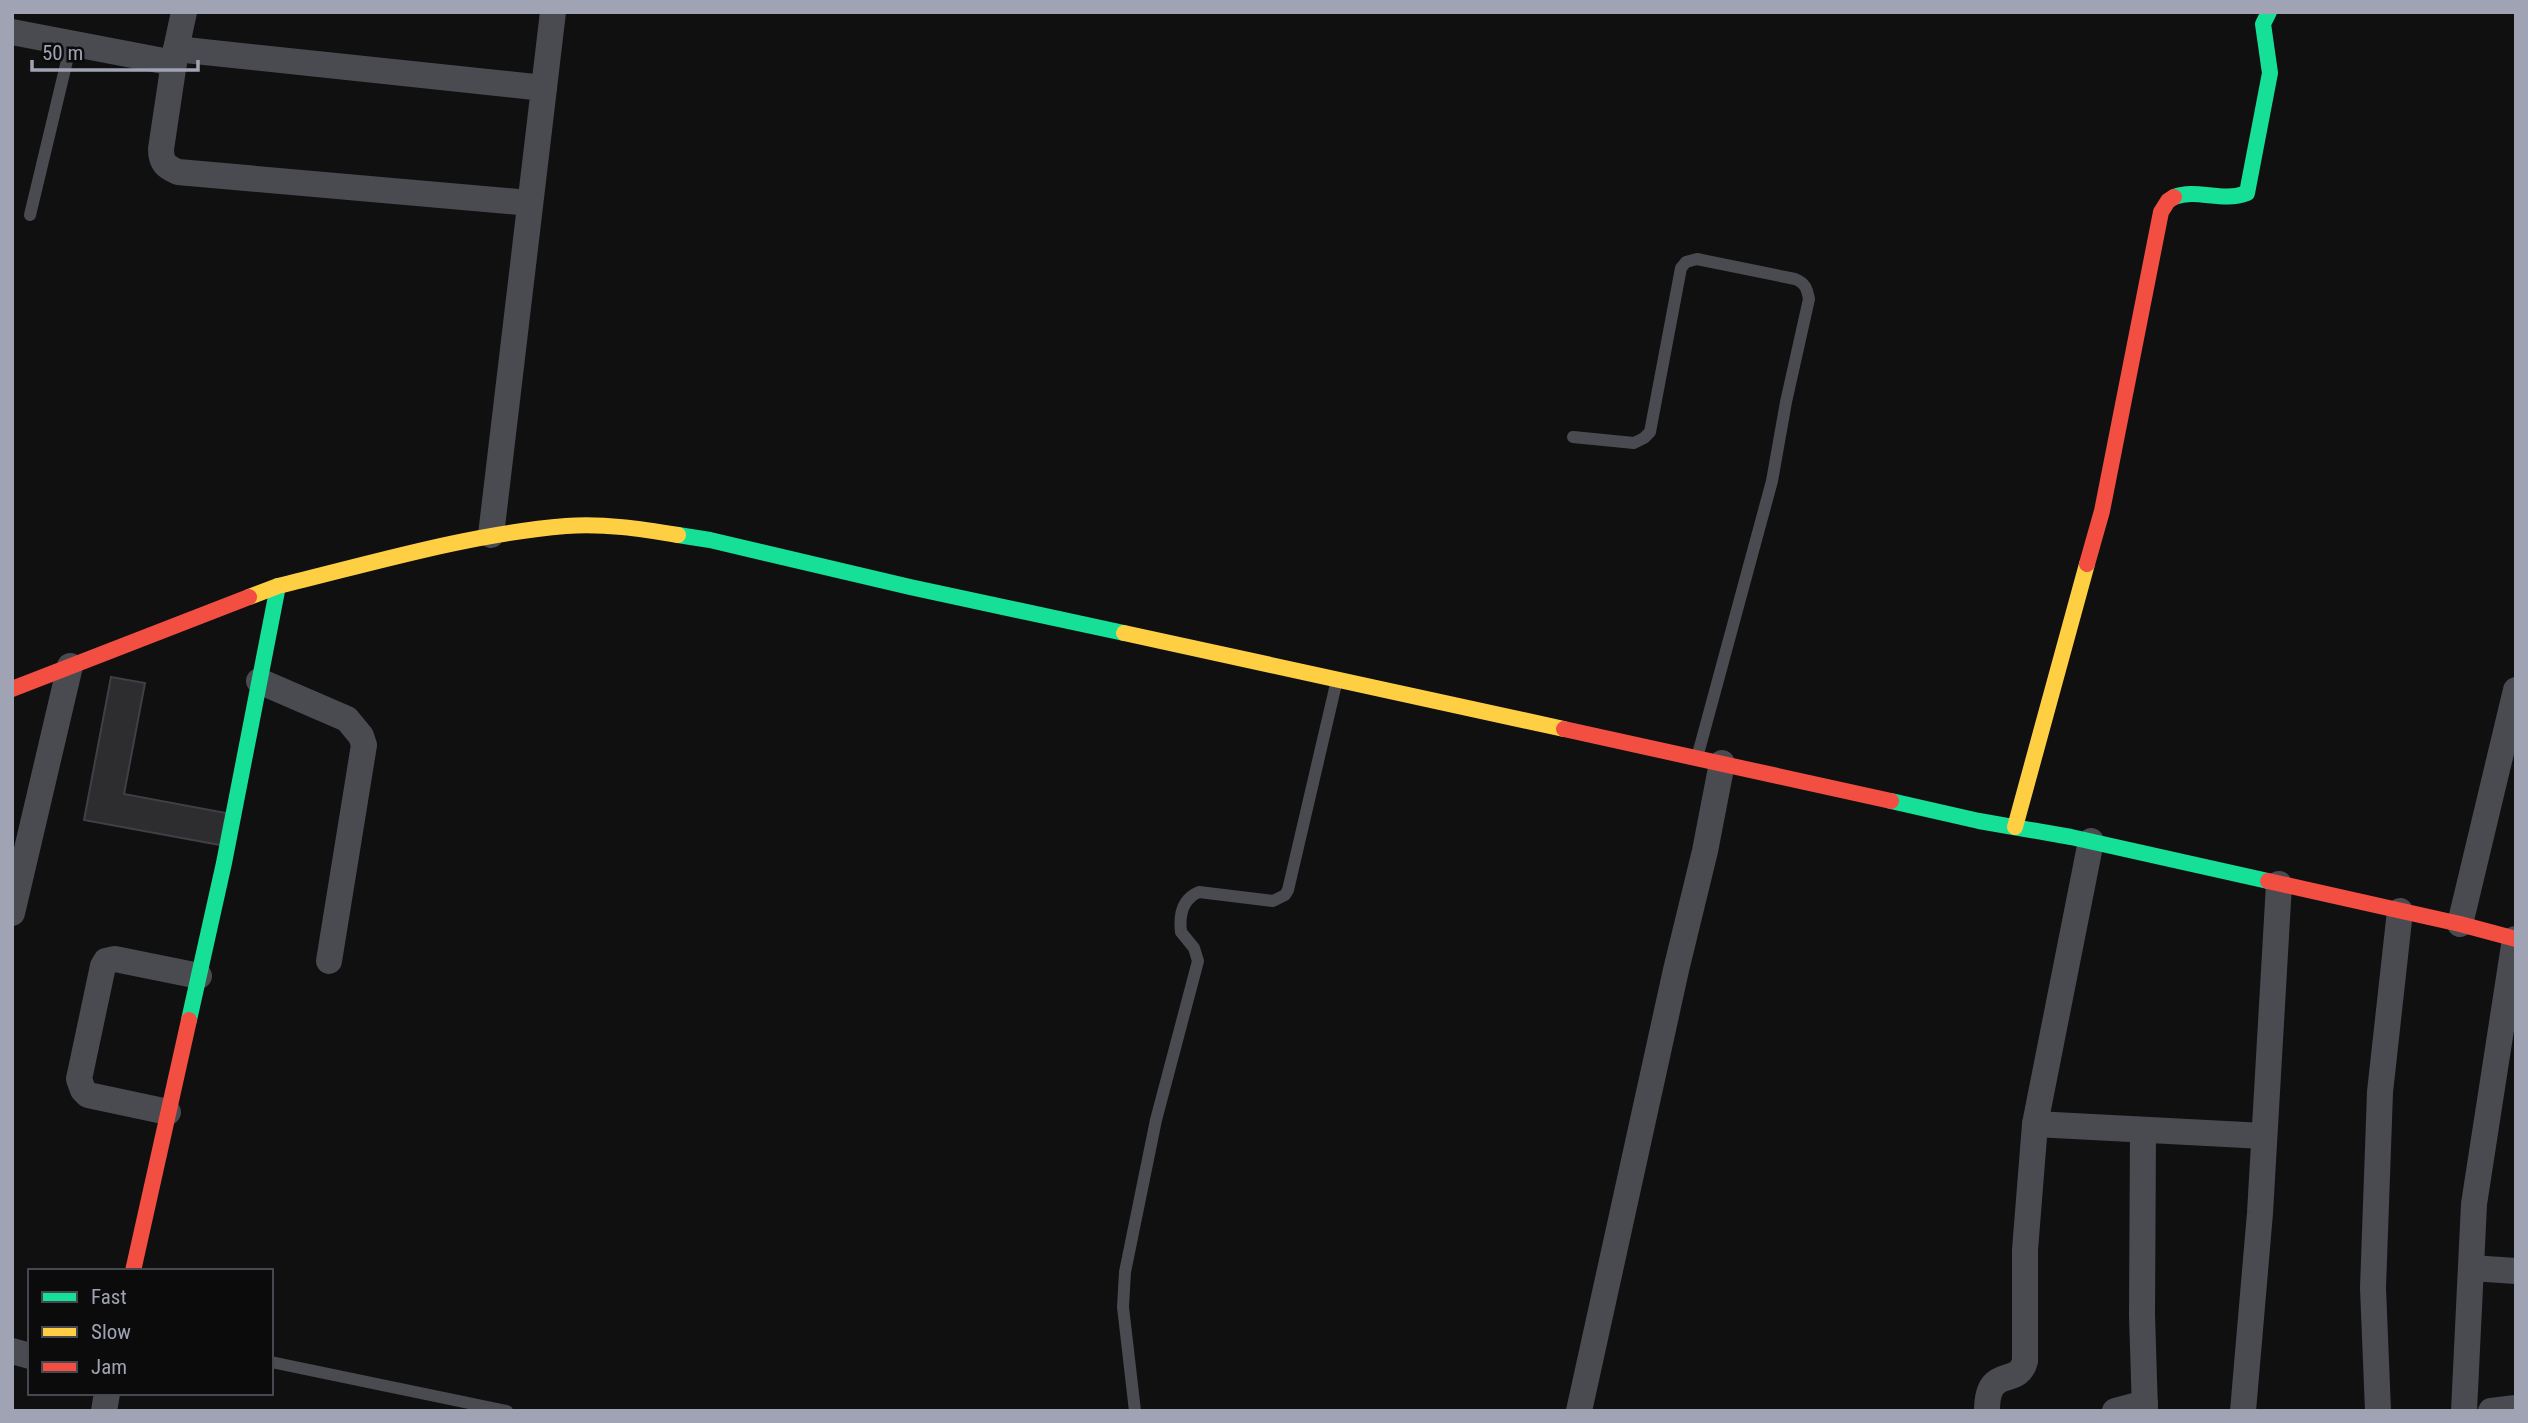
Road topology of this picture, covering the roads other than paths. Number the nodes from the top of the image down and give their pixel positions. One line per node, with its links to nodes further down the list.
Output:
1 (184, 12): 6 (street)
2 (553, 12): 7 (street)
3 (2269, 12): 19 (street)
4 (12, 32): 5 (street)
5 (71, 44): 6 (street); 9 (lane)
6 (175, 56): 7 (street); 8 (street)
7 (544, 88): 8 (street)
8 (530, 203): 11 (street)
9 (30, 215)
10 (1573, 437): 18 (lane)
11 (491, 535): 12 (street); 14 (street)
12 (278, 586): 13 (street); 15 (street)
13 (70, 666): 16 (street); 23 (street)
14 (1337, 680): 18 (street); 39 (lane)
15 (259, 681): 26 (street); 27 (street)
16 (12, 688)
17 (2516, 690): 24 (street)
18 (1709, 760): 19 (street); 40 (street)
19 (2015, 827): 20 (street)
20 (2091, 841): 21 (street); 29 (street)
21 (2279, 884): 22 (street); 31 (street)
22 (2400, 911): 24 (street); 44 (street)
23 (12, 913)
24 (2460, 925): 25 (street)
25 (2516, 939): 32 (street)
26 (329, 961)
27 (199, 976): 28 (street); 28 (street)
28 (168, 1111): 33 (street)
29 (2035, 1124): 30 (street); 41 (street)
30 (2143, 1130): 31 (street); 36 (street)
31 (2264, 1136): 43 (street)
32 (2471, 1268): 34 (street); 45 (street)
33 (133, 1269)
34 (2516, 1271)
35 (273, 1362): 38 (lane)
36 (2145, 1407): 42 (street)
37 (2516, 1408): 46 (street)
38 (508, 1411)
39 (1135, 1411)
40 (1579, 1411)
41 (1987, 1411)
42 (2115, 1411)
43 (2243, 1411)
44 (2378, 1411)
45 (2464, 1411)
46 (2491, 1411)

